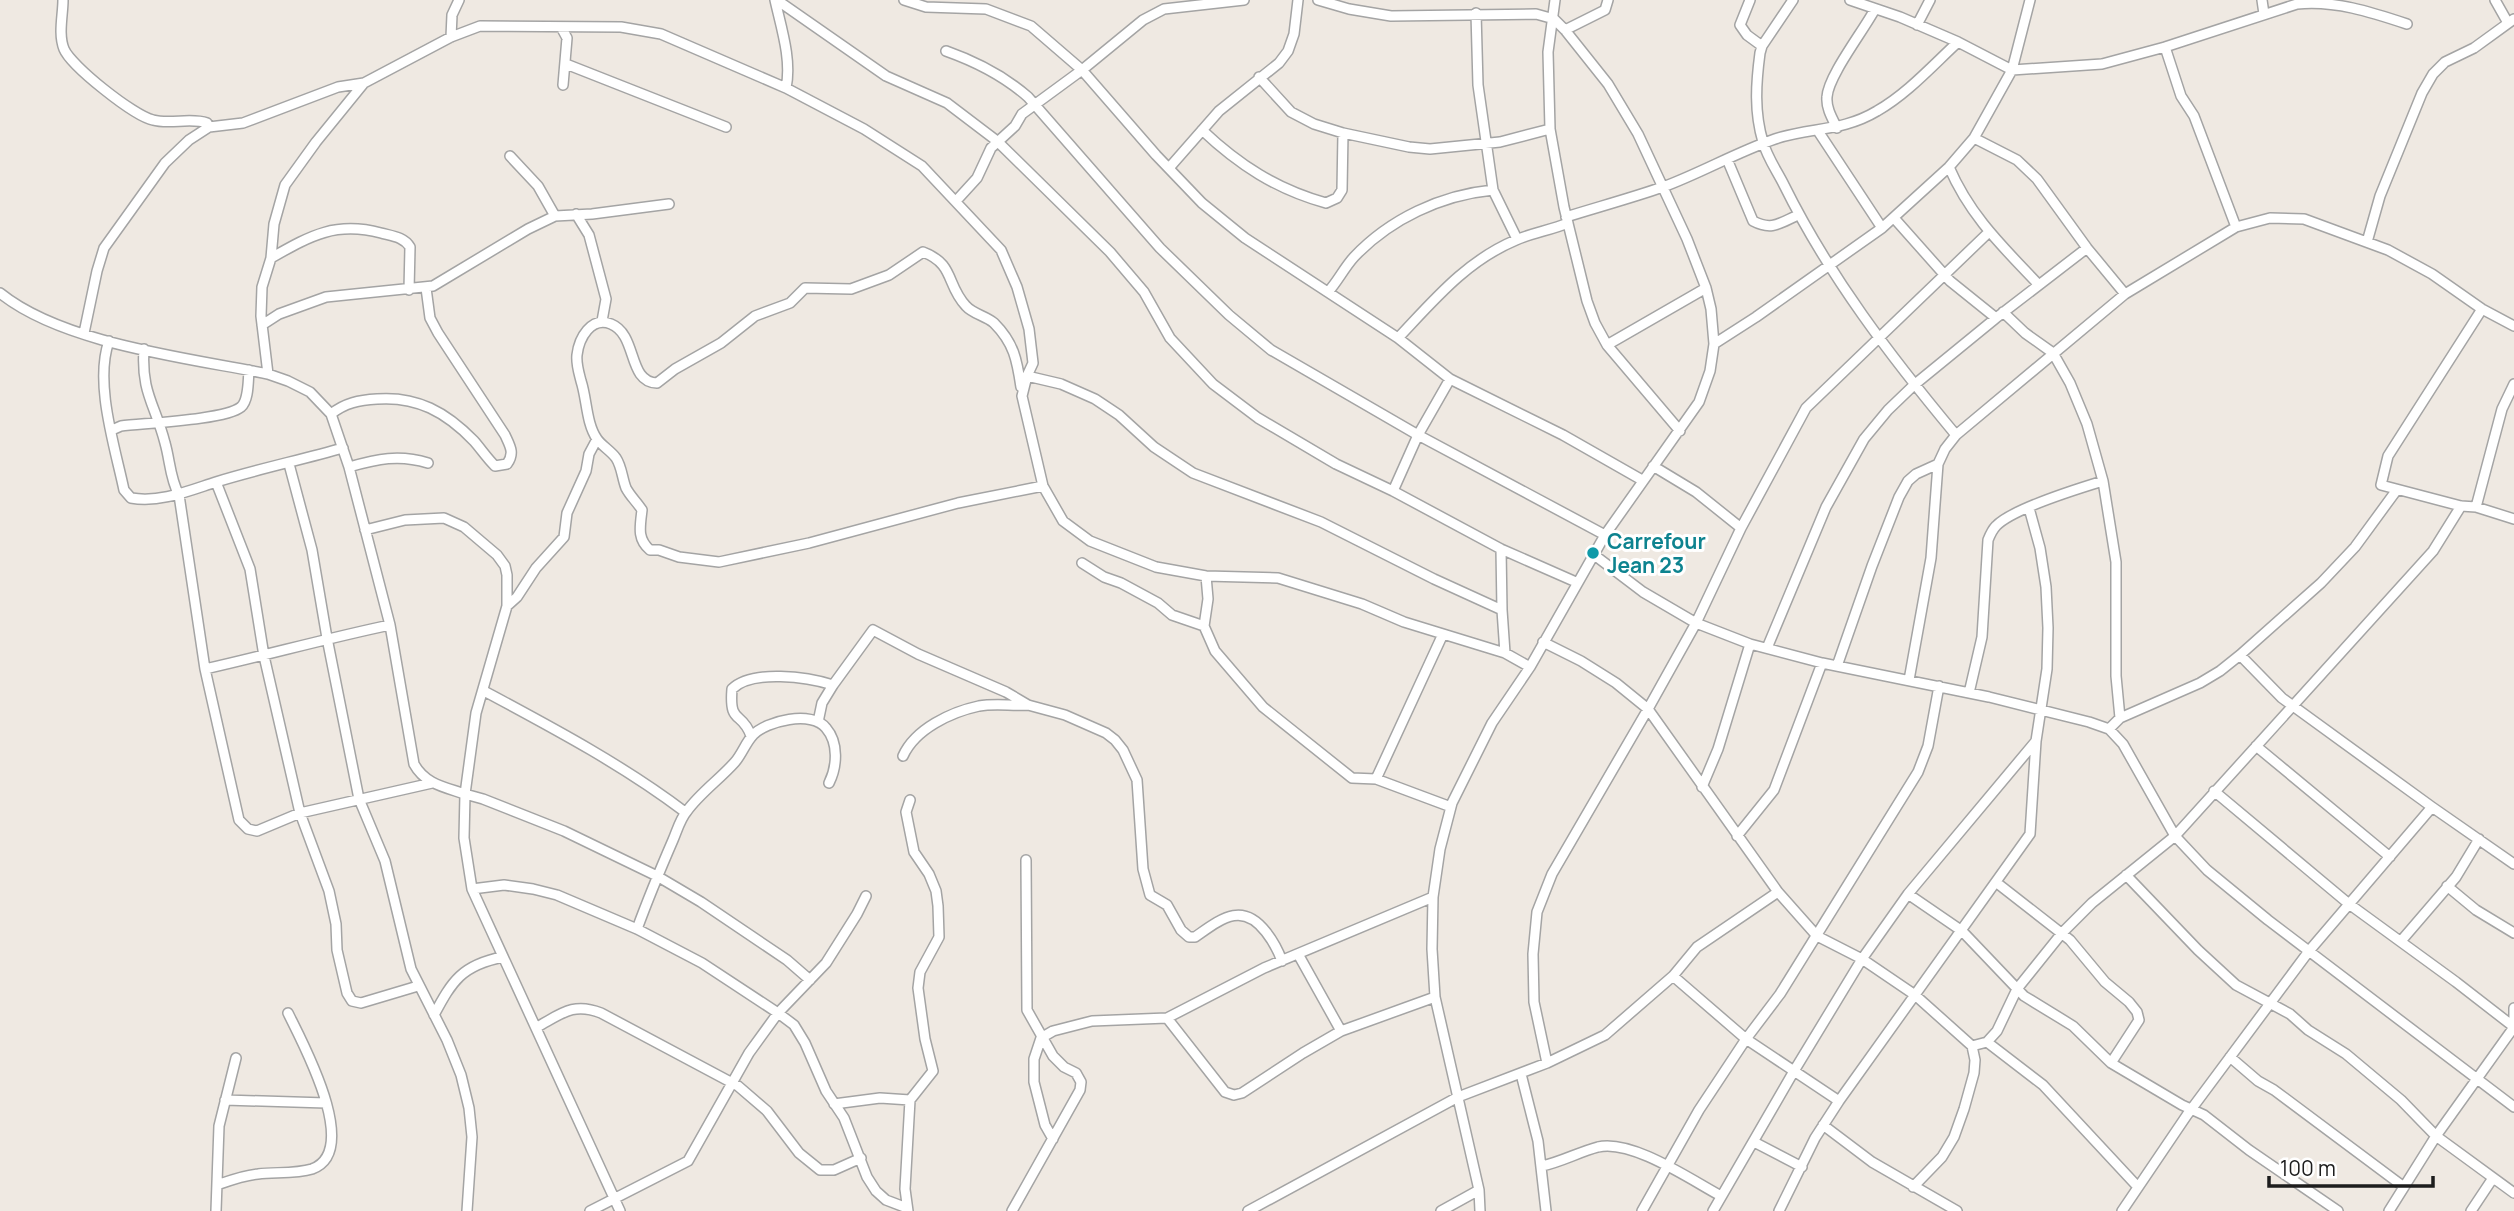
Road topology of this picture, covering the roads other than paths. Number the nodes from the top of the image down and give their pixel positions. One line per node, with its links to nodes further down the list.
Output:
1 (63, 0): 39 (street)
2 (459, 0): 26 (street)
3 (776, 0): 37 (street); 47 (street)
4 (904, 0): 32 (street)
5 (1244, 0): 32 (street)
6 (1298, 0): 34 (street)
7 (1318, 0): 18 (street)
8 (1555, 0): 20 (street)
9 (1608, 0): 25 (street)
10 (1750, 0): 28 (street)
11 (1793, 0): 28 (street)
12 (1850, 0): 17 (street)
13 (1930, 0): 23 (street)
14 (2030, 0): 33 (street)
15 (2262, 0): 19 (street)
16 (2495, 0): 21 (street)
17 (1875, 9): 23 (street); 41 (street)
18 (1476, 13): 20 (street); 48 (street)
19 (2264, 14): 22 (street); 29 (street)
20 (1554, 19): 25 (street); 42 (street)
21 (2511, 21): 67 (street)
22 (2407, 24)
23 (1917, 25): 27 (street)
24 (561, 27): 26 (street); 31 (street); 37 (street)
25 (1565, 30): 54 (street)
26 (451, 37): 35 (street)
27 (1958, 42): 33 (street); 41 (street)
28 (1762, 46): 49 (street)
29 (2165, 47): 33 (street); 63 (street)
30 (946, 51): 38 (street)
31 (566, 65): 36 (street); 40 (street)
32 (1082, 70): 38 (street); 53 (street)
33 (2012, 70): 46 (street)
34 (1259, 77): 43 (street); 45 (street)
35 (364, 83): 39 (street); 69 (street)
36 (563, 85)
37 (786, 88): 56 (street)
38 (1036, 105): 47 (street); 103 (street)
39 (209, 127): 84 (street)
40 (726, 127)
41 (1836, 128): 44 (street)
42 (1550, 129): 48 (street); 62 (street)
43 (1202, 130): 45 (street); 53 (street)
44 (1818, 131): 49 (street); 64 (street)
45 (1343, 134): 48 (street)
46 (1974, 138): 52 (street); 68 (street)
47 (997, 141): 56 (street); 116 (street)
48 (1486, 143): 55 (street)
49 (1763, 144): 51 (street); 59 (street)
50 (510, 156): 60 (street)
51 (1727, 159): 54 (street); 59 (street)
52 (1949, 167): 61 (street); 65 (street)
53 (1169, 168): 76 (street)
54 (1664, 187): 62 (street); 74 (street)
55 (1493, 190): 66 (street); 76 (street)
56 (957, 201): 94 (street)
57 (669, 204): 58 (street)
58 (576, 214): 60 (street); 81 (street)
59 (1798, 215): 70 (street)
60 (555, 216): 73 (street)
61 (1894, 218): 64 (street); 71 (street)
62 (1567, 220): 66 (street); 89 (street)
63 (2236, 227): 67 (street); 78 (street)
64 (1882, 228): 70 (street)
65 (1989, 232): 71 (street); 72 (street)
66 (1517, 239): 85 (street)
67 (2367, 242): 79 (street)
68 (2087, 248): 72 (street); 78 (street)
69 (271, 258): 75 (street); 82 (street)
70 (1829, 266): 86 (street); 88 (street)
71 (1944, 274): 80 (street); 86 (street)
72 (2039, 285): 80 (street)
73 (426, 288): 75 (street); 99 (street)
74 (1706, 288): 88 (street); 89 (street)
75 (409, 290): 82 (street)
76 (1328, 292): 85 (street)
77 (0, 293): 84 (street)
78 (2125, 294): 91 (street)
79 (2482, 309): 83 (street); 117 (street)
80 (2000, 315): 91 (street); 97 (street)
81 (602, 321): 98 (street); 105 (street)
82 (262, 325): 93 (street)
83 (2514, 326)
84 (83, 333): 87 (street)
85 (1398, 338): 95 (street)
86 (1879, 338): 97 (street); 123 (street)
87 (109, 341): 90 (street); 101 (street)
88 (1714, 344): 102 (street)
89 (1608, 345): 102 (street)
90 (144, 349): 92 (street); 100 (street)
91 (2053, 353): 104 (street); 113 (street)
92 (249, 370): 93 (street); 100 (street)
93 (268, 374): 99 (street)
94 (1027, 376): 98 (street); 132 (street)
95 (1450, 379): 103 (street); 112 (street)
96 (2514, 384): 120 (street)
97 (1914, 385): 104 (street); 140 (street)
98 (1021, 396): 115 (street)
99 (331, 414): 106 (street)
100 (158, 422): 101 (street); 118 (street)
101 (112, 430): 118 (street)
102 (1680, 431): 110 (street)
103 (1418, 435): 116 (street); 125 (street)
104 (1956, 435): 109 (street)
105 (597, 439): 115 (street); 131 (street)
106 (343, 447): 108 (street); 111 (street)
107 (428, 463): 111 (street)
108 (289, 464): 114 (street); 137 (street)
109 (1938, 464): 145 (street); 148 (street)
110 (1653, 466): 112 (street); 123 (street)
111 (349, 467): 124 (street)
112 (1642, 480): 125 (street)
113 (2104, 481): 121 (street); 157 (street)
114 (216, 482): 118 (street); 143 (street)
115 (1043, 486): 129 (street)
116 (1393, 491): 126 (street)
117 (2396, 491): 119 (street); 142 (street)
118 (179, 495): 147 (street)
119 (2461, 506): 120 (street); 154 (street)
120 (2476, 507): 122 (street)
121 (2029, 508): 152 (street); 156 (street)
122 (2514, 519)
123 (1741, 528): 133 (street)
124 (365, 530): 131 (street); 134 (street)
125 (1605, 534): 127 (street)
126 (1501, 549): 130 (street); 132 (street)
127 (1593, 554): 130 (street); 133 (street)
128 (1082, 563): 135 (street)
129 (1206, 576): 135 (street); 136 (street)
130 (1576, 582): 138 (street)
131 (506, 606): 151 (street)
132 (1502, 610): 141 (street)
133 (1696, 623): 139 (street); 155 (street)
134 (390, 625): 137 (street); 165 (street)
135 (1204, 626): 164 (street)
136 (1443, 635): 141 (street); 164 (street)
137 (327, 638): 143 (street); 170 (street)
138 (1543, 642): 146 (street); 155 (street)
139 (1750, 644): 140 (street); 167 (street)
140 (1768, 649): 144 (street)
141 (1505, 653): 146 (street)
142 (2240, 654): 154 (street); 157 (street)
143 (264, 656): 147 (street); 174 (street)
144 (1822, 663): 145 (street); 176 (street)
145 (1837, 666): 148 (street)
146 (1530, 667): 172 (street)
147 (205, 669): 174 (street)
148 (1909, 680): 150 (street)
149 (833, 685): 153 (street); 158 (street); 160 (street)
150 (1939, 687): 152 (street); 196 (street)
151 (484, 691): 169 (street); 175 (street)
152 (1969, 693): 156 (street)
153 (1028, 705): 163 (street); 202 (street)
154 (2292, 705): 162 (street); 173 (street)
155 (1648, 709): 167 (street); 224 (street)
156 (2041, 709): 159 (street); 161 (street)
157 (2119, 718): 159 (street)
158 (818, 722): 160 (street); 166 (street)
159 (2109, 729): 177 (street)
160 (751, 736): 175 (street)
161 (2036, 741): 184 (street); 188 (street)
162 (2256, 746): 168 (street); 179 (street)
163 (903, 756)
164 (1376, 779): 172 (street)
165 (432, 783): 169 (street); 170 (street)
166 (829, 783)
167 (1702, 787): 176 (street)
168 (2214, 791): 177 (street); 191 (street)
169 (465, 794): 183 (street); 186 (street)
170 (359, 799): 174 (street); 205 (street)
171 (910, 800): 232 (street)
172 (1451, 807): 190 (street)
173 (2432, 807): 178 (street); 179 (street)
174 (300, 813): 205 (street)
175 (685, 813): 183 (street)
176 (1737, 836): 187 (street)
177 (2175, 836): 182 (street); 198 (street)
178 (2479, 839): 181 (street); 185 (street)
179 (2390, 857): 191 (street)
180 (1026, 860): 218 (street)
181 (2514, 864)
182 (2126, 875): 194 (street); 209 (street)
183 (657, 876): 192 (street); 204 (street)
184 (1997, 883): 193 (street); 194 (street)
185 (2447, 886): 195 (street); 197 (street)
186 (472, 889): 192 (street); 200 (street)
187 (1778, 892): 196 (street); 203 (street)
188 (1908, 894): 193 (street); 201 (street)
189 (866, 896): 204 (street)
190 (1433, 897): 199 (street); 208 (street)
191 (2349, 904): 197 (street); 198 (street)
192 (637, 929): 212 (street)
193 (1962, 931): 206 (street); 207 (street)
194 (2062, 933): 206 (street); 225 (street)
195 (2514, 933)
196 (1816, 936): 201 (street); 219 (street)
197 (2402, 941): 216 (street)
198 (2309, 951): 209 (street); 228 (street)
199 (1298, 954): 202 (street); 217 (street)
200 (503, 957): 213 (street); 215 (street)
201 (1862, 959): 207 (street); 226 (street)
202 (1282, 961): 214 (street)
203 (1673, 976): 219 (street); 224 (street)
204 (810, 980): 212 (street)
205 (418, 986): 213 (street)
206 (2018, 989): 220 (street); 225 (street)
207 (1915, 995): 221 (street); 233 (street)
208 (1435, 997): 217 (street); 230 (street)
209 (2270, 1003): 222 (street); 239 (street)
210 (2514, 1008): 216 (street)
211 (288, 1013): 234 (street)
212 (778, 1013): 229 (street); 235 (street)
213 (435, 1015): 257 (street)
214 (1167, 1018): 217 (street); 218 (street)
215 (537, 1027): 229 (street); 254 (street)
216 (2514, 1027): 228 (street)
217 (1341, 1031)
218 (1041, 1038): 240 (street); 240 (street)
219 (1746, 1039): 226 (street); 245 (street)
220 (1987, 1042): 221 (street); 248 (street)
221 (1972, 1046): 249 (street)
222 (2230, 1057): 237 (street); 250 (street)
223 (236, 1058): 231 (street)
224 (1547, 1063): 227 (street)
225 (2111, 1063): 237 (street)
226 (1794, 1071): 233 (street); 241 (street)
227 (1521, 1074): 230 (street); 243 (street)
228 (2477, 1079): 236 (street); 239 (street)
229 (732, 1082): 242 (street); 254 (street)
230 (1458, 1097): 251 (street); 261 (street)
231 (225, 1100): 234 (street); 247 (street)
232 (909, 1100): 235 (street); 255 (street)
233 (1839, 1101): 238 (street)
234 (326, 1102): 247 (street)
235 (834, 1104): 242 (street)
236 (2514, 1107)
237 (2192, 1108): 248 (street); 270 (street)
238 (1824, 1125): 244 (street); 249 (street)
239 (2436, 1136): 246 (street); 250 (street)
240 (1053, 1139): 260 (street)
241 (1754, 1142): 244 (street); 253 (street)
242 (861, 1158): 255 (street)
243 (1542, 1166): 245 (street); 264 (street)
244 (1802, 1167): 267 (street)
245 (1667, 1168): 253 (street); 265 (street)
246 (2493, 1178): 252 (street); 272 (street)
247 (217, 1185): 256 (street)
248 (2137, 1186): 269 (street)
249 (1913, 1187): 268 (street)
250 (2404, 1187): 271 (street)
251 (1479, 1190): 262 (street); 263 (street)
252 (2514, 1193)
253 (1721, 1196): 266 (street)
254 (613, 1199): 258 (street); 259 (street)
255 (908, 1210)
256 (216, 1211)
257 (467, 1211)
258 (590, 1211)
259 (620, 1211)
260 (1012, 1211)
261 (1248, 1211)
262 (1441, 1211)
263 (1480, 1211)
264 (1546, 1211)
265 (1643, 1211)
266 (1713, 1211)
267 (1779, 1211)
268 (1957, 1211)
269 (2122, 1211)
270 (2338, 1211)
271 (2389, 1211)
272 (2471, 1211)

